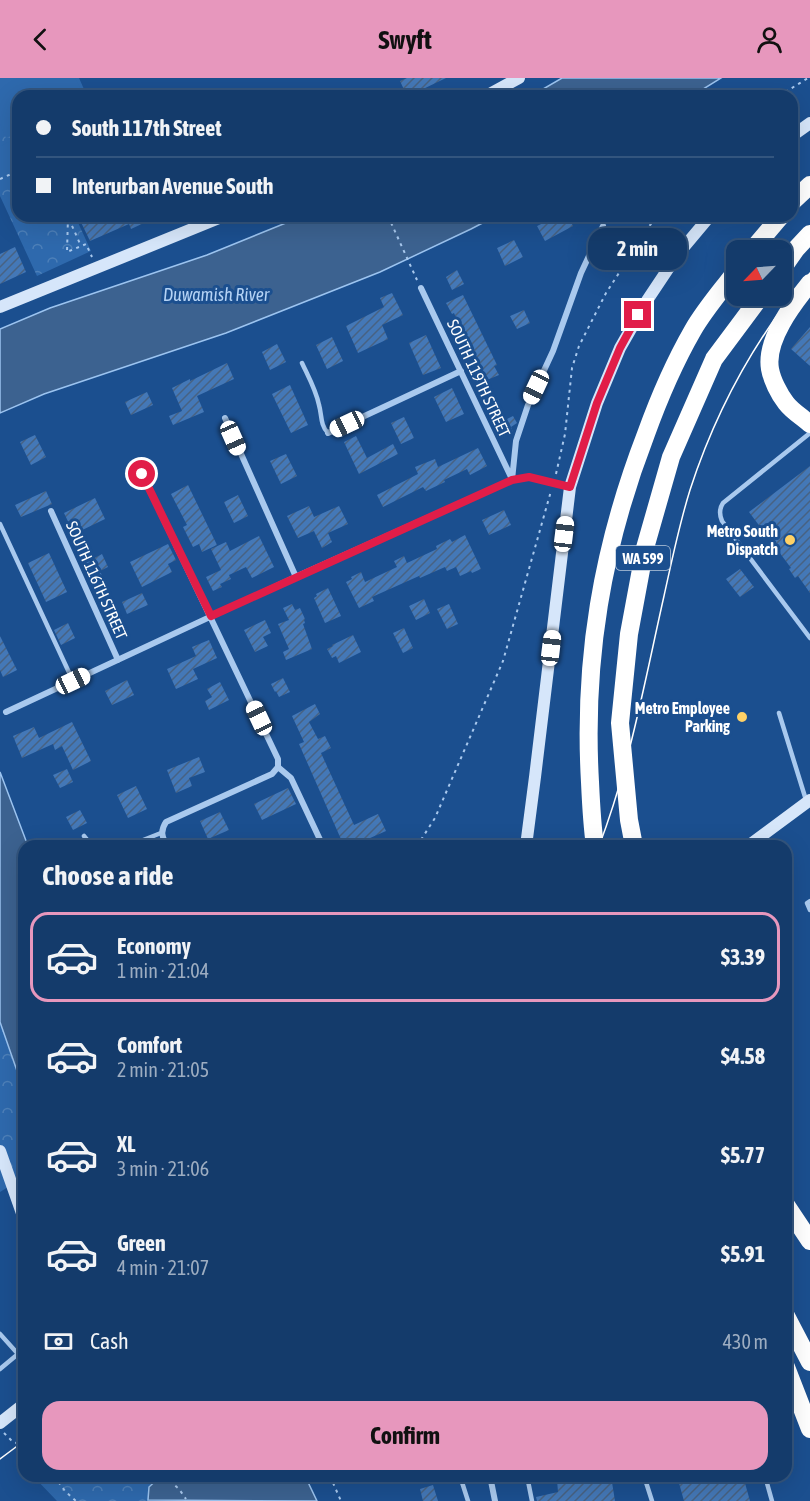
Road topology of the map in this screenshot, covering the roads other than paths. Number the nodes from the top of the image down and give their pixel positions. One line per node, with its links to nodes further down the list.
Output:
1 (519, 78): 2 (street)
2 (497, 90)
3 (810, 185): 4 (highway)
4 (798, 196)
5 (209, 222): 16 (street)
6 (705, 222): 25 (street)
7 (776, 222): 10 (highway)
8 (603, 226): 24 (street)
9 (810, 234): 11 (highway)
10 (761, 240)
11 (792, 254)
12 (810, 283): 20 (highway)
13 (726, 285): 44 (highway, WA 599)
14 (421, 288): 18 (street, SOUTH 119TH STREET)
15 (754, 306): 45 (highway, WA 599)
16 (0, 307)
17 (302, 363): 21 (lane)
18 (461, 371): 21 (street); 24 (street, SOUTH 119TH STREET)
19 (225, 418): 28 (street)
20 (810, 424)
21 (328, 433)
22 (810, 433): 30 (lane)
23 (142, 474): 29 (street)
24 (512, 480): 25 (street); 28 (street)
25 (570, 487): 43 (street)
26 (51, 511): 31 (street, SOUTH 116TH STREET)
27 (0, 524): 32 (lane)
28 (296, 577): 29 (street)
29 (211, 616): 31 (street); 35 (street)
30 (810, 638)
31 (118, 660): 32 (street)
32 (73, 681): 33 (street)
33 (6, 712)
34 (779, 713): 36 (lane)
35 (278, 767): 37 (street); 42 (street)
36 (808, 801): 46 (street)
37 (162, 830): 40 (lane); 41 (street)
38 (84, 836): 39 (lane)
39 (87, 840)
40 (141, 840)
41 (165, 840)
42 (320, 840)
43 (527, 840)
44 (595, 840)
45 (633, 840)
46 (756, 840)
47 (810, 901): 48 (lane)
48 (810, 910)
49 (0, 1151): 50 (street)
50 (18, 1202)
51 (792, 1214): 52 (highway)
52 (810, 1241)
53 (792, 1328): 55 (highway)
54 (0, 1334): 56 (lane)
55 (810, 1362)
56 (0, 1369)
57 (792, 1382): 60 (highway)
58 (18, 1409): 59 (street)
59 (2, 1422)
60 (810, 1429)
61 (462, 1482): 66 (lane)
62 (491, 1482): 67 (street)
63 (528, 1482): 68 (lane)
64 (646, 1482): 69 (lane)
65 (767, 1482): 70 (lane)
66 (468, 1501)
67 (495, 1501)
68 (532, 1501)
69 (651, 1501)
70 (772, 1501)

